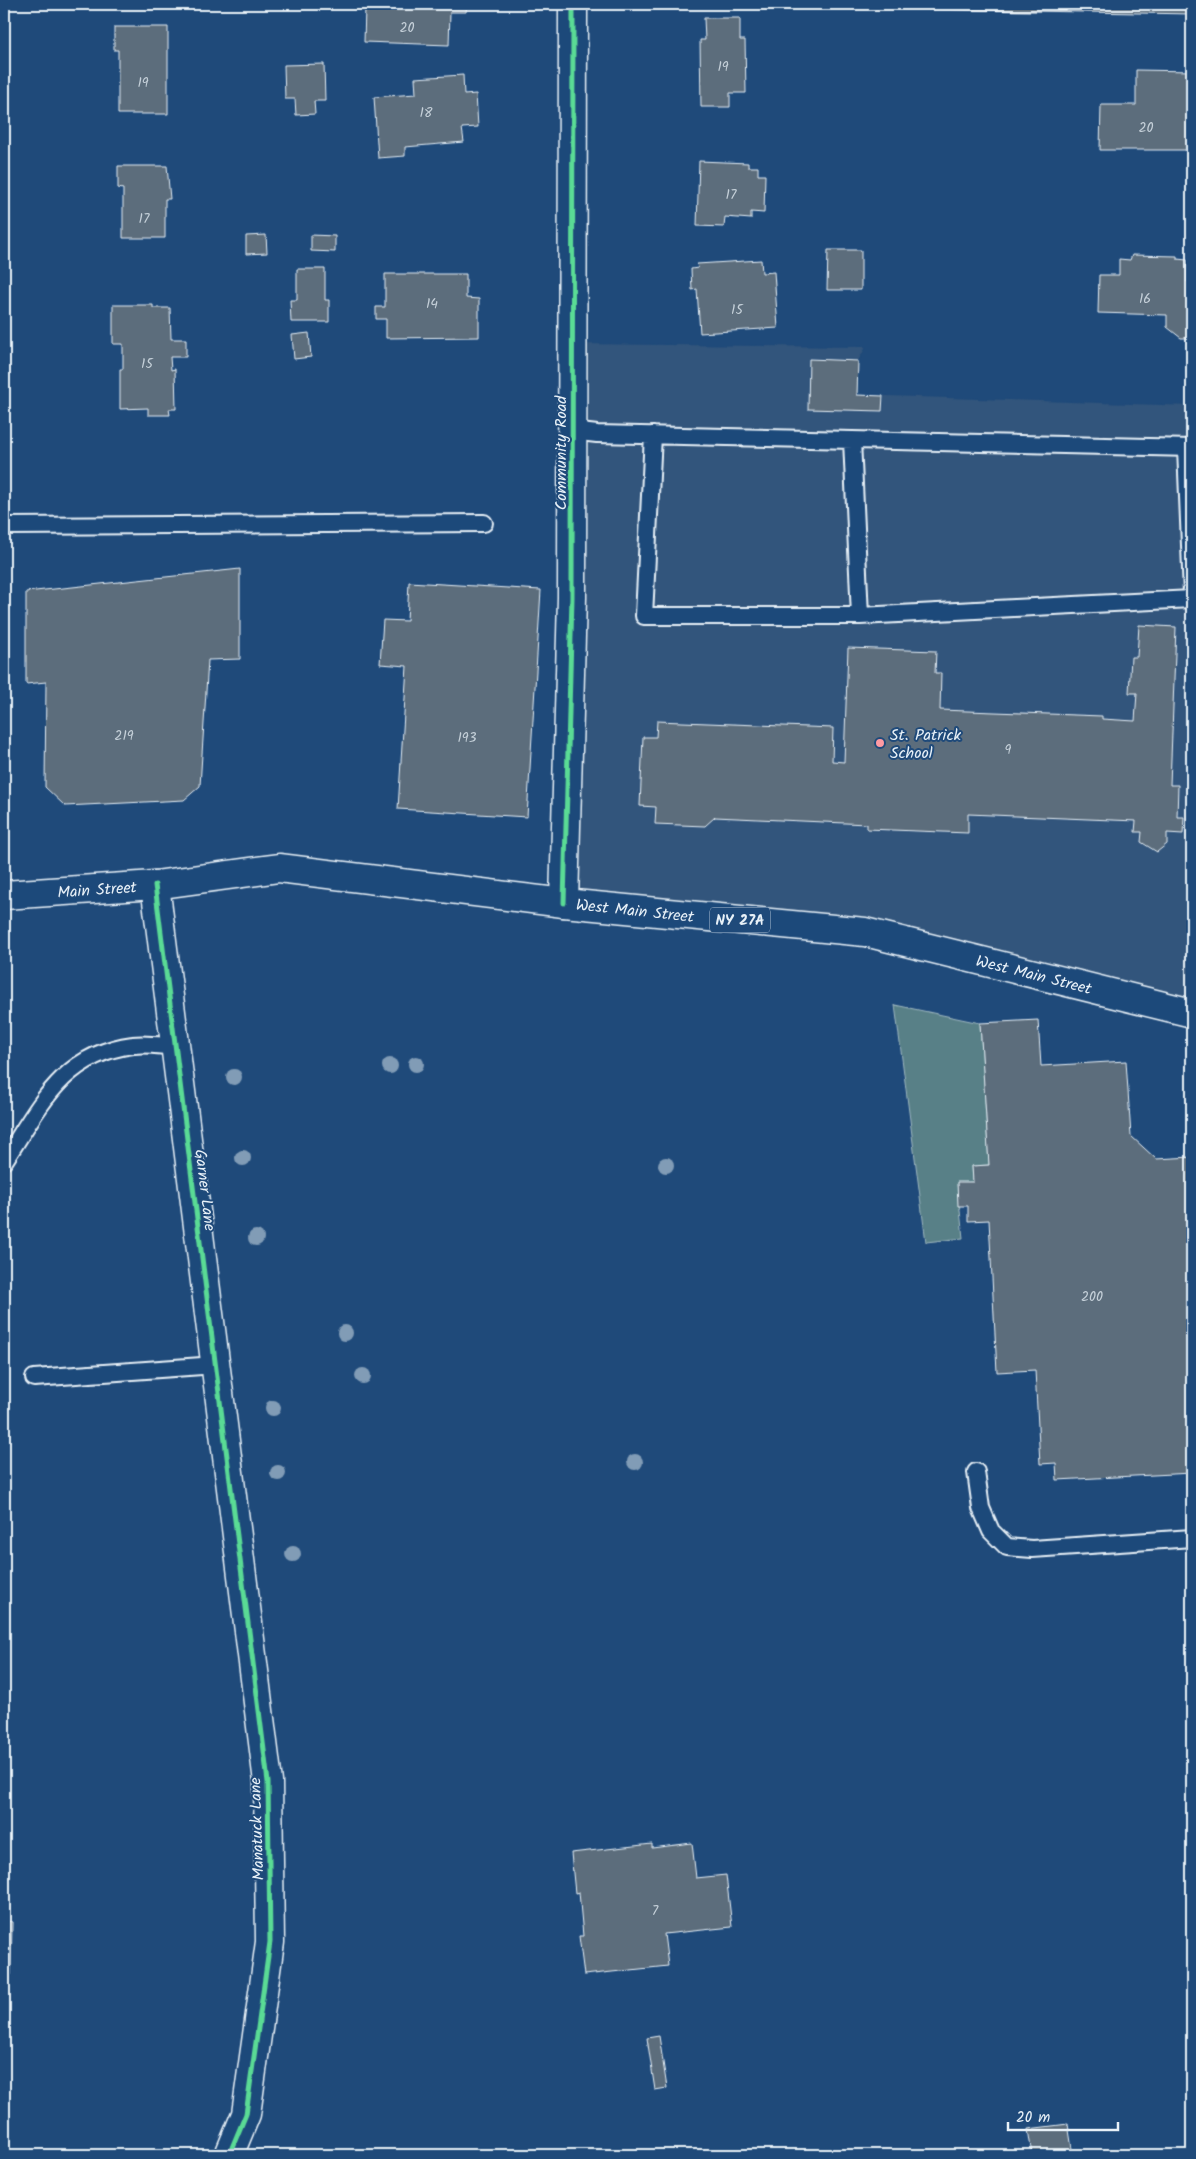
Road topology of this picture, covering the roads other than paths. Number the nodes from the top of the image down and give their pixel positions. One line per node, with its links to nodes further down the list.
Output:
1 (573, 4): 2 (street, Community Road)
2 (572, 431): 3 (lane); 14 (street, Community Road)
3 (652, 435): 4 (lane); 10 (lane)
4 (852, 440): 5 (lane); 10 (lane)
5 (1189, 448): 8 (lane)
6 (484, 523): 7 (lane)
7 (4, 526)
8 (1192, 594)
9 (1192, 599): 10 (lane)
10 (860, 616)
11 (279, 868): 12 (street, Main Street / NY 27A); 14 (street, West Main Street / NY 27A)
12 (155, 885): 13 (street, Main Street / NY 27A); 16 (street, Garner Lane)
13 (4, 895)
14 (564, 903): 15 (street, West Main Street / NY 27A)
15 (1192, 1013)
16 (175, 1047): 17 (lane); 18 (street, Garner Lane)
17 (4, 1161)
18 (216, 1365): 19 (lane); 21 (street, Garner Lane)
19 (34, 1378)
20 (976, 1472): 22 (lane)
21 (232, 1498): 23 (street, Manatuck Lane)
22 (1192, 1538)
23 (229, 2155)

